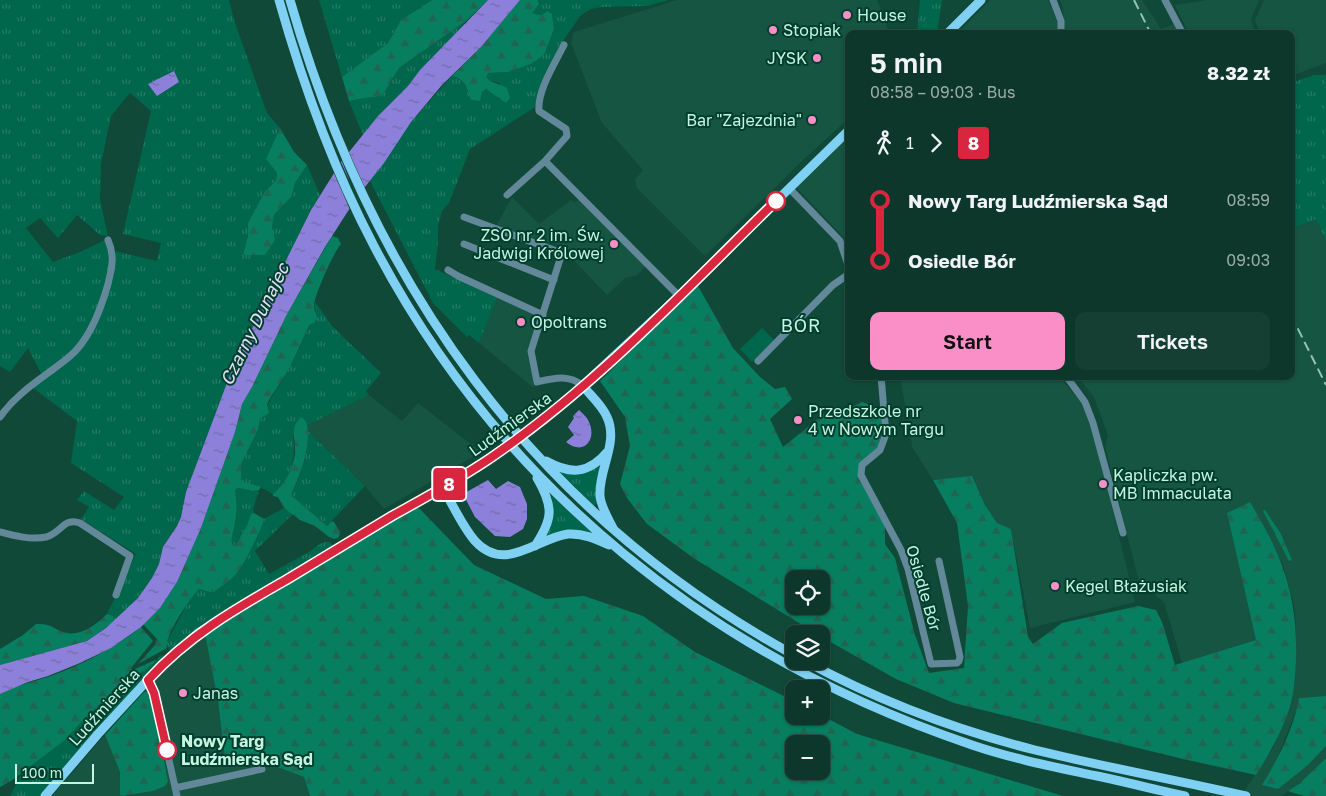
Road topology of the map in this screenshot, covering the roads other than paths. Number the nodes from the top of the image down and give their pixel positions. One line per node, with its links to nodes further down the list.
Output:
1 (279, 0): 30 (main road)
2 (290, 0): 29 (main road)
3 (981, 0): 6 (main road)
4 (1052, 0): 7 (street)
5 (1165, 0): 8 (street)
6 (951, 30)
7 (1061, 30)
8 (1181, 30)
9 (564, 44): 11 (street)
10 (845, 134): 12 (main road, Ludźmierska)
11 (545, 161): 13 (street); 21 (street)
12 (789, 188): 17 (street); 21 (main road, Ludźmierska)
13 (507, 195)
14 (464, 217): 20 (street)
15 (108, 240): 27 (street)
16 (464, 244): 20 (street)
17 (845, 256)
18 (448, 270): 22 (street)
19 (845, 277): 23 (street)
20 (554, 280): 22 (street)
21 (679, 296): 26 (main road, Ludźmierska)
22 (543, 315): 26 (street)
23 (758, 361)
24 (881, 380): 37 (street, Osiedle Bór)
25 (1069, 380): 34 (street)
26 (583, 386): 28 (main road); 31 (main road, Ludźmierska)
27 (0, 417)
28 (608, 451): 29 (main road); 33 (main road)
29 (539, 457): 33 (main road)
30 (531, 467): 35 (main road); 36 (main road)
31 (444, 488): 35 (main road); 41 (main road, Ludźmierska)
32 (0, 532): 38 (street)
33 (615, 532): 39 (main road)
34 (1123, 533)
35 (535, 546): 36 (main road)
36 (618, 550): 45 (main road)
37 (939, 561)
38 (116, 595)
39 (785, 649)
40 (824, 670): 46 (main road)
41 (148, 680): 43 (street); 44 (main road, Ludźmierska)
42 (262, 769): 43 (street)
43 (176, 792)
44 (45, 796)
45 (1185, 796)
46 (1246, 796)

